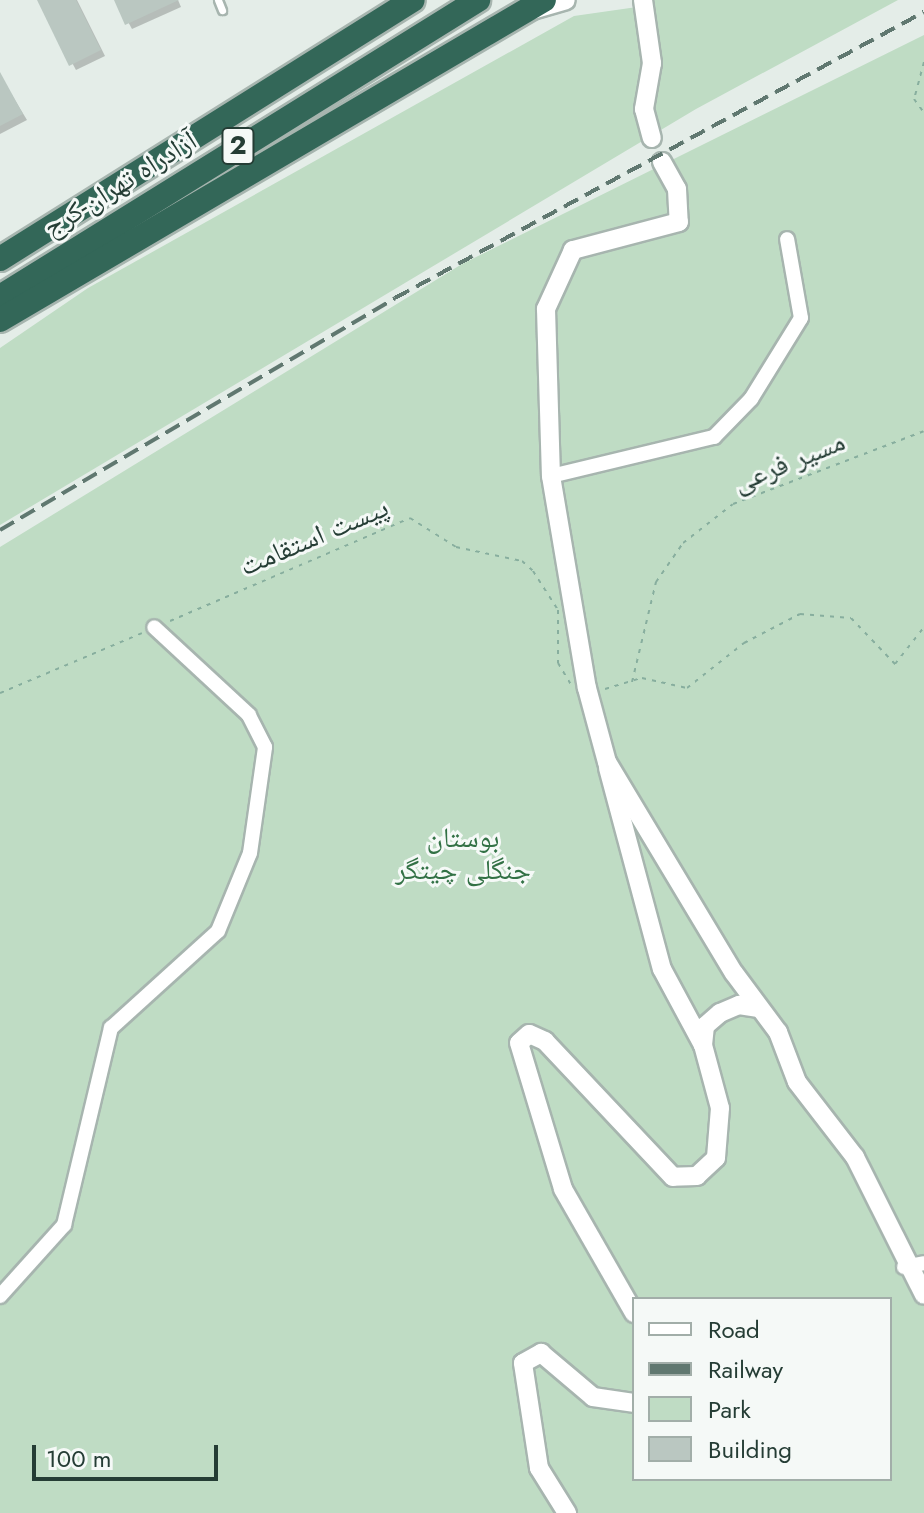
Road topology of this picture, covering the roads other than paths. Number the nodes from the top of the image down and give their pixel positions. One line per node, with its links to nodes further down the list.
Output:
1 (218, 0): 7 (lane)
2 (413, 0): 12 (highway, 2)
3 (478, 0): 13 (highway, آزادراه تهران-کرج / 2)
4 (544, 0): 8 (highway)
5 (566, 0): 8 (street)
6 (643, 0): 9 (street)
7 (222, 10)
8 (517, 15): 14 (highway)
9 (652, 138)
10 (662, 162): 15 (street)
11 (787, 239): 15 (street)
12 (0, 259)
13 (0, 297)
14 (0, 320)
15 (551, 476): 17 (street)
16 (154, 627): 23 (street)
17 (607, 762): 18 (street); 19 (street)
18 (759, 1008): 19 (street); 21 (street)
19 (703, 1045): 24 (street)
20 (924, 1263): 21 (street)
21 (904, 1267): 22 (street)
22 (924, 1295)
23 (0, 1296)
24 (632, 1310)
25 (632, 1403): 26 (street)
26 (567, 1513)

